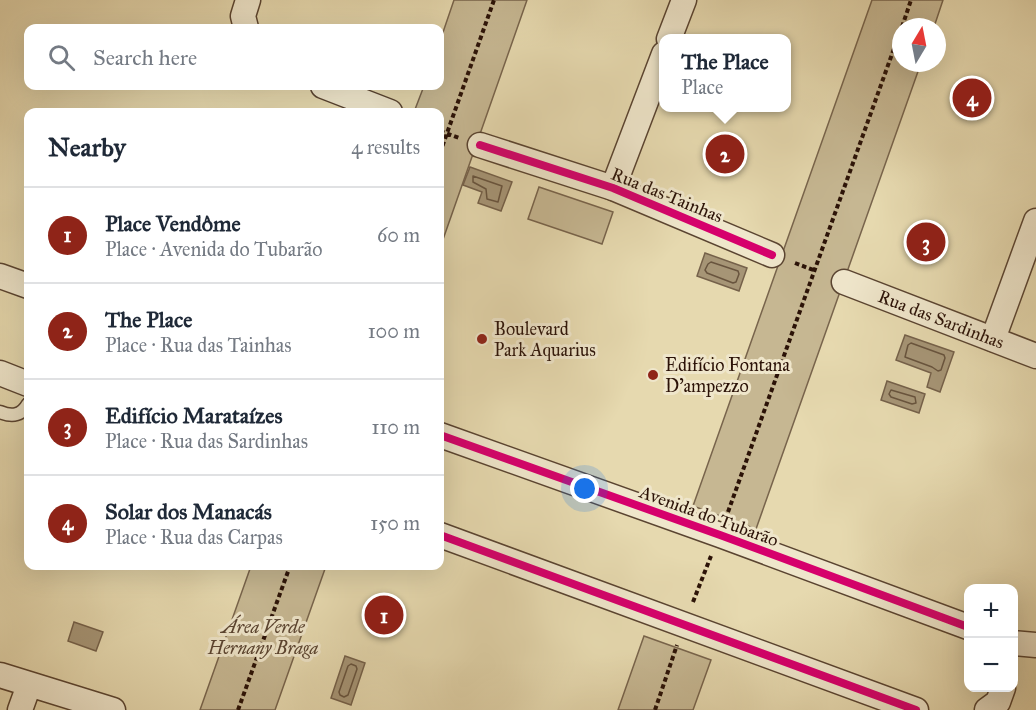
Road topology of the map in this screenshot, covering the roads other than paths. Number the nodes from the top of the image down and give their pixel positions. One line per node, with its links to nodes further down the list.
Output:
1 (248, 0): 3 (street)
2 (684, 0): 4 (street)
3 (245, 24)
4 (671, 34)
5 (659, 65): 9 (street)
6 (333, 90): 7 (street)
7 (380, 108)
8 (480, 146): 9 (street, Rua das Tainhas)
9 (613, 188): 11 (street, Rua das Tainhas)
10 (1036, 221): 15 (street)
11 (772, 255)
12 (0, 276): 14 (street)
13 (844, 282): 15 (street, Rua das Sardinhas)
14 (24, 285)
15 (993, 339): 16 (street, Rua das Sardinhas)
16 (1036, 356)
17 (0, 374): 18 (street)
18 (24, 383)
19 (24, 409): 20 (lane)
20 (0, 412)
21 (444, 436): 23 (street, Avenida do Tubarão)
22 (444, 536): 31 (street)
23 (964, 625)
24 (1018, 643): 25 (street)
25 (1036, 645)
26 (0, 675): 27 (street)
27 (29, 685): 29 (street); 30 (street)
28 (1001, 692): 32 (street)
29 (20, 710)
30 (113, 710)
31 (916, 710)
32 (987, 710)

